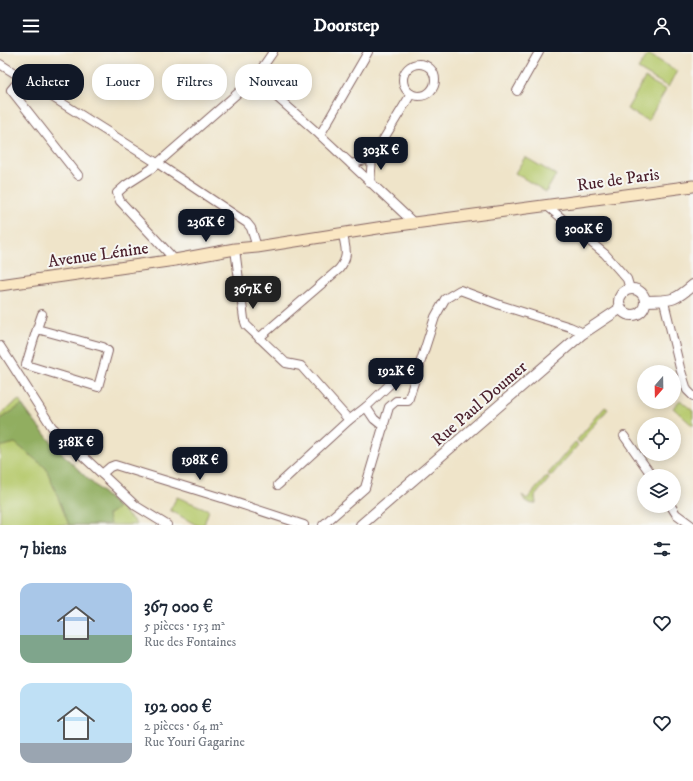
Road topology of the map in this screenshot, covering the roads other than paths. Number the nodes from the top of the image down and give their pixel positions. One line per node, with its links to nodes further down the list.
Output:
1 (273, 52): 5 (street)
2 (368, 52): 13 (street)
3 (539, 52): 7 (street)
4 (0, 64): 6 (street)
5 (265, 64)
6 (12, 72)
7 (518, 91)
8 (411, 94): 8 (street); 14 (street)
9 (235, 95): 15 (street)
10 (19, 100): 17 (street)
11 (56, 100): 15 (street)
12 (280, 100): 13 (street)
13 (320, 135): 16 (street)
14 (372, 158): 16 (street); 18 (street)
15 (157, 163): 23 (street); 25 (street)
16 (350, 164): 18 (street)
17 (78, 175)
18 (370, 183): 21 (street)
19 (693, 186): 20 (main road, Rue de Paris)
20 (547, 206): 21 (main road, Rue de Paris); 28 (street)
21 (415, 224): 22 (main road, Avenue Lénine)
22 (343, 234): 23 (main road, Avenue Lénine); 35 (street)
23 (257, 247): 24 (main road, Avenue Lénine)
24 (235, 249): 25 (main road, Avenue Lénine); 35 (street)
25 (175, 260): 26 (main road, Avenue Lénine)
26 (0, 285)
27 (693, 285): 30 (street)
28 (630, 289): 29 (street); 31 (street)
29 (645, 301): 30 (street); 31 (street)
30 (664, 302): 40 (street)
31 (620, 308): 34 (street, Rue Paul Doumer)
32 (42, 314): 33 (street)
33 (37, 328): 37 (street); 37 (street)
34 (582, 334): 38 (street); 52 (street, Rue Paul Doumer)
35 (259, 338): 42 (street)
36 (0, 346): 39 (street)
37 (26, 365): 39 (street)
38 (420, 365): 41 (street); 43 (street)
39 (16, 372): 46 (street)
40 (693, 396)
41 (366, 407): 42 (street); 43 (street)
42 (349, 420): 47 (street)
43 (384, 427): 51 (street)
44 (624, 436): 45 (street)
45 (647, 469)
46 (102, 474): 49 (street); 50 (street)
47 (278, 485)
48 (675, 513): 53 (street)
49 (162, 524)
50 (304, 525)
51 (323, 525)
52 (361, 525)
53 (690, 525)

